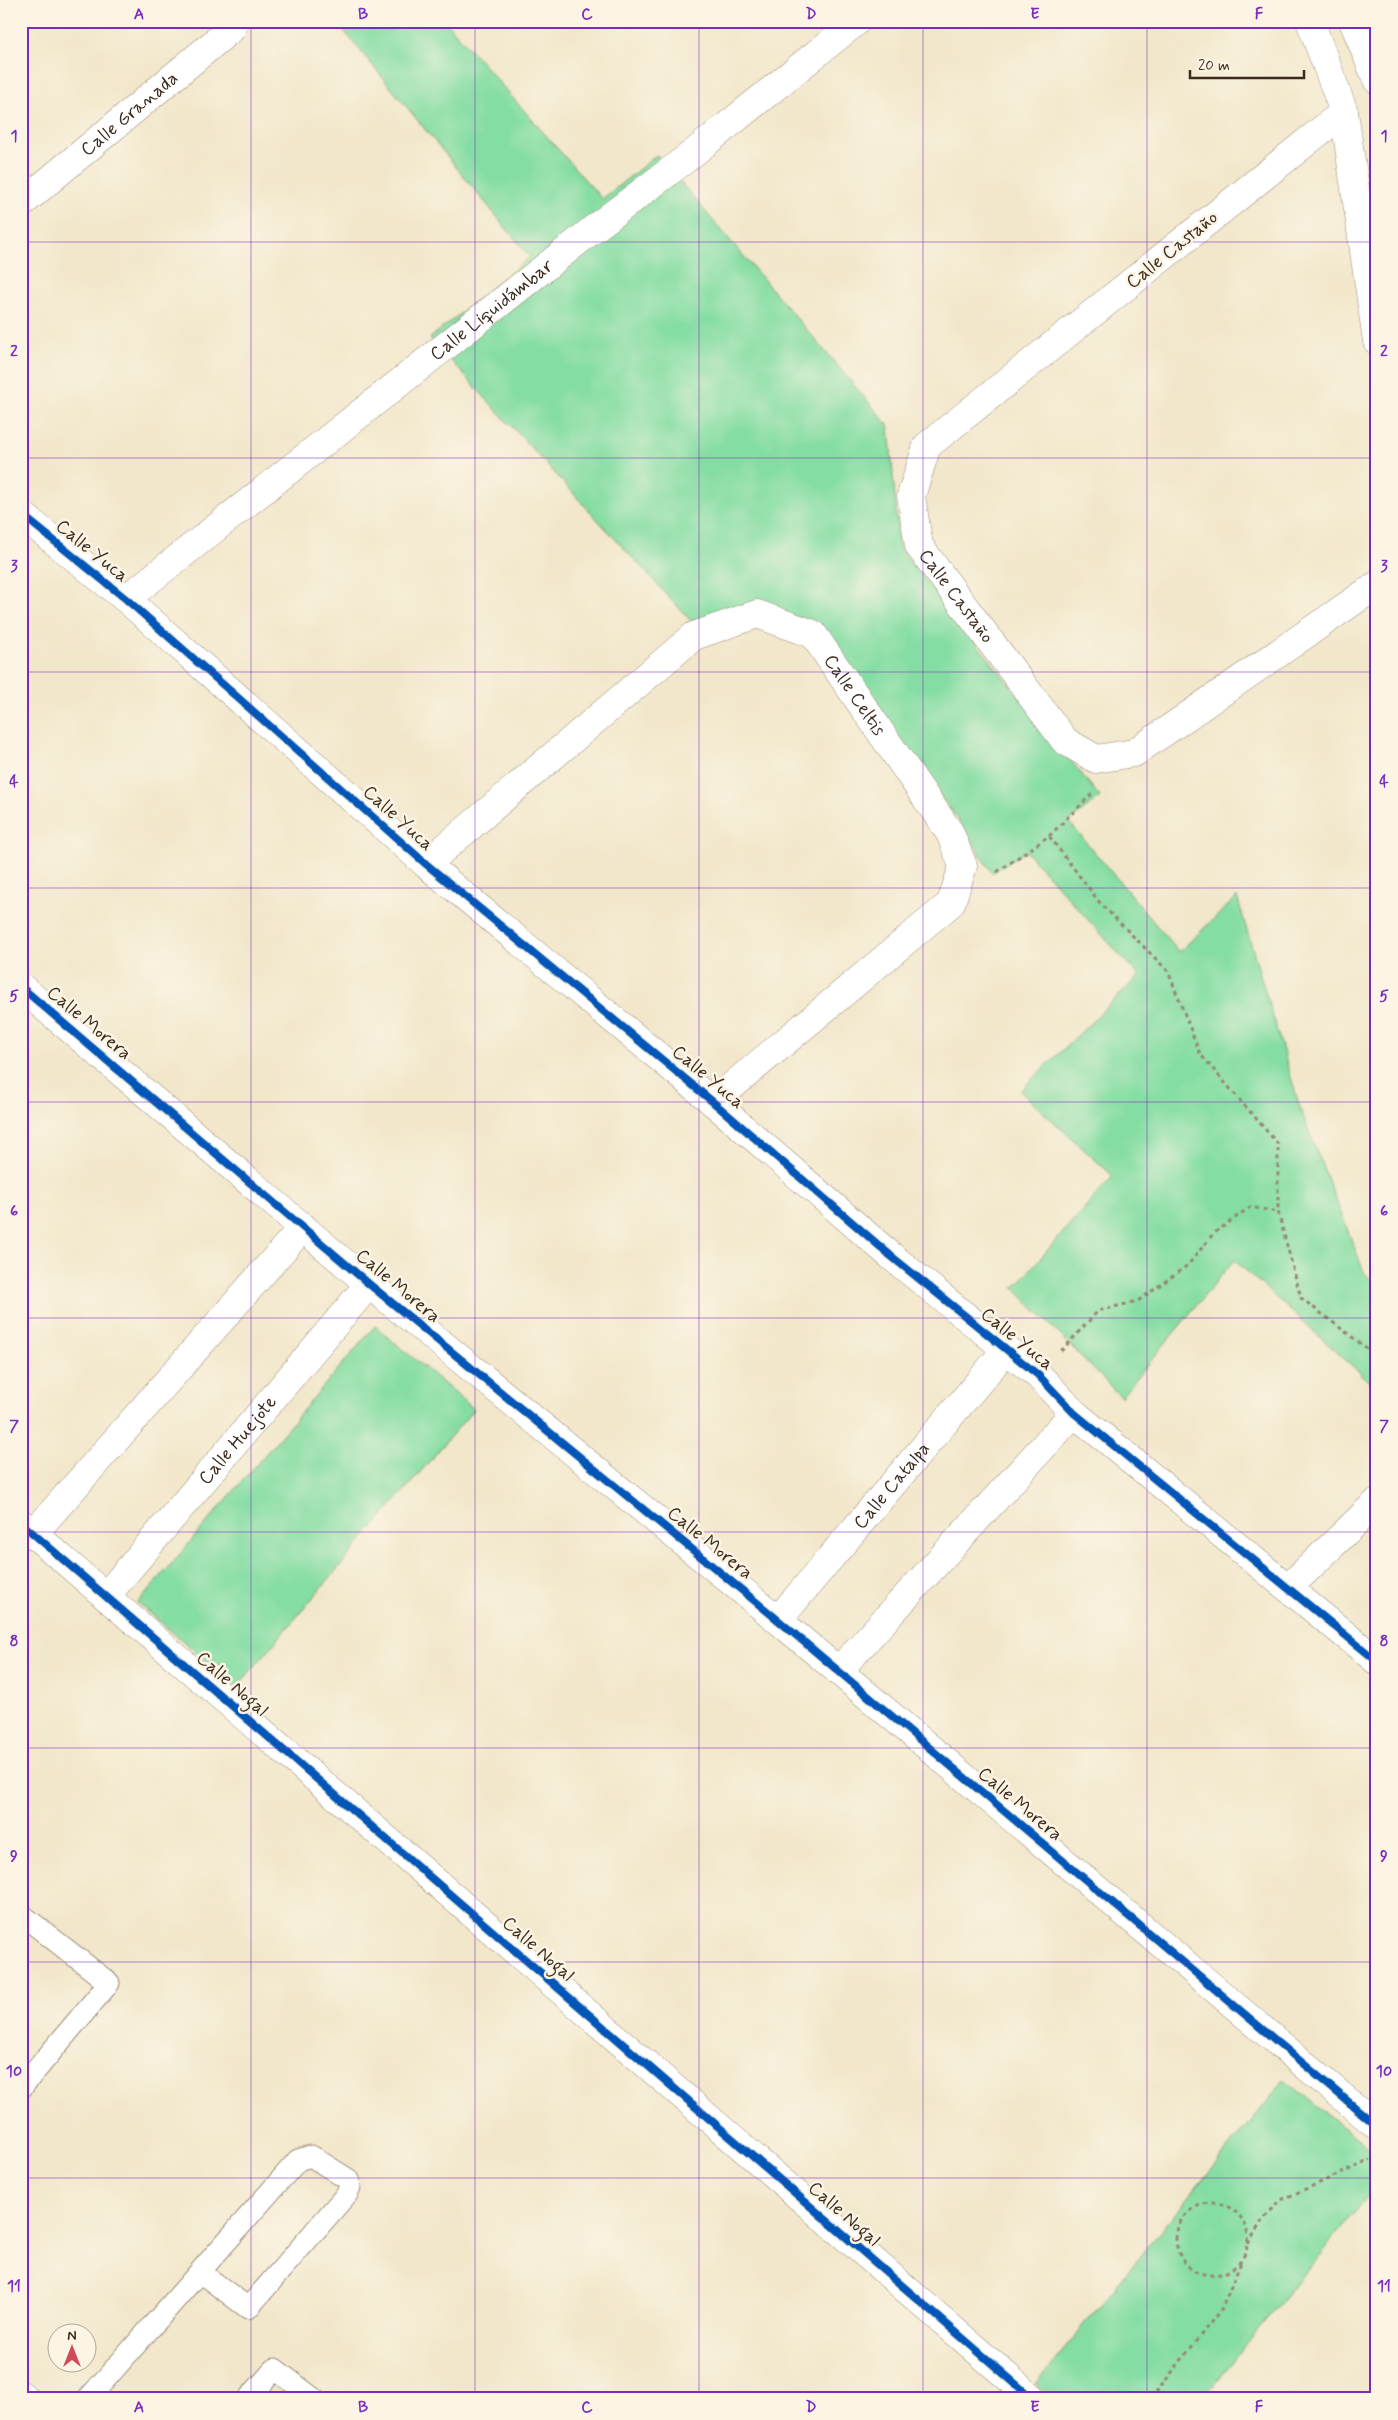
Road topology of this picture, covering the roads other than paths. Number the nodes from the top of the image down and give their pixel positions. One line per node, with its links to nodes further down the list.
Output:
1 (235, 21): 7 (main road, Calle Granada)
2 (857, 21): 11 (main road, Calle Liquidámbar)
3 (1310, 21): 6 (main road)
4 (1353, 21): 5 (main road)
5 (1377, 80)
6 (1344, 112): 8 (main road); 10 (main road, Calle Castaño)
7 (21, 204)
8 (1377, 341)
9 (21, 514): 11 (main road, Calle Yuca)
10 (1377, 585)
11 (126, 598): 12 (main road, Calle Yuca)
12 (426, 864): 14 (main road, Calle Yuca); 14 (main road, Calle Celtis)
13 (21, 987): 15 (main road, Calle Morera)
14 (713, 1102): 17 (main road, Calle Yuca)
15 (302, 1227): 16 (main road, Calle Morera); 20 (main road)
16 (369, 1284): 22 (main road, Calle Huejote); 23 (main road, Calle Morera)
17 (1005, 1351): 18 (main road, Calle Yuca); 23 (main road, Calle Catalpa)
18 (1074, 1413): 21 (main road, Calle Yuca); 25 (main road)
19 (1377, 1502): 21 (main road)
20 (28, 1528): 22 (main road, Calle Nogal)
21 (1288, 1588): 24 (main road, Calle Yuca)
22 (106, 1596): 35 (main road, Calle Nogal)
23 (778, 1620): 25 (main road, Calle Morera)
24 (1377, 1661)
25 (838, 1671): 28 (main road, Calle Morera)
26 (21, 1914): 27 (lane)
27 (21, 2088)
28 (1377, 2126)
29 (200, 2272): 29 (lane); 32 (lane)
30 (21, 2396): 31 (main road)
31 (25, 2399)
32 (88, 2399)
33 (248, 2399): 34 (lane)
34 (314, 2399)
35 (1033, 2399)

